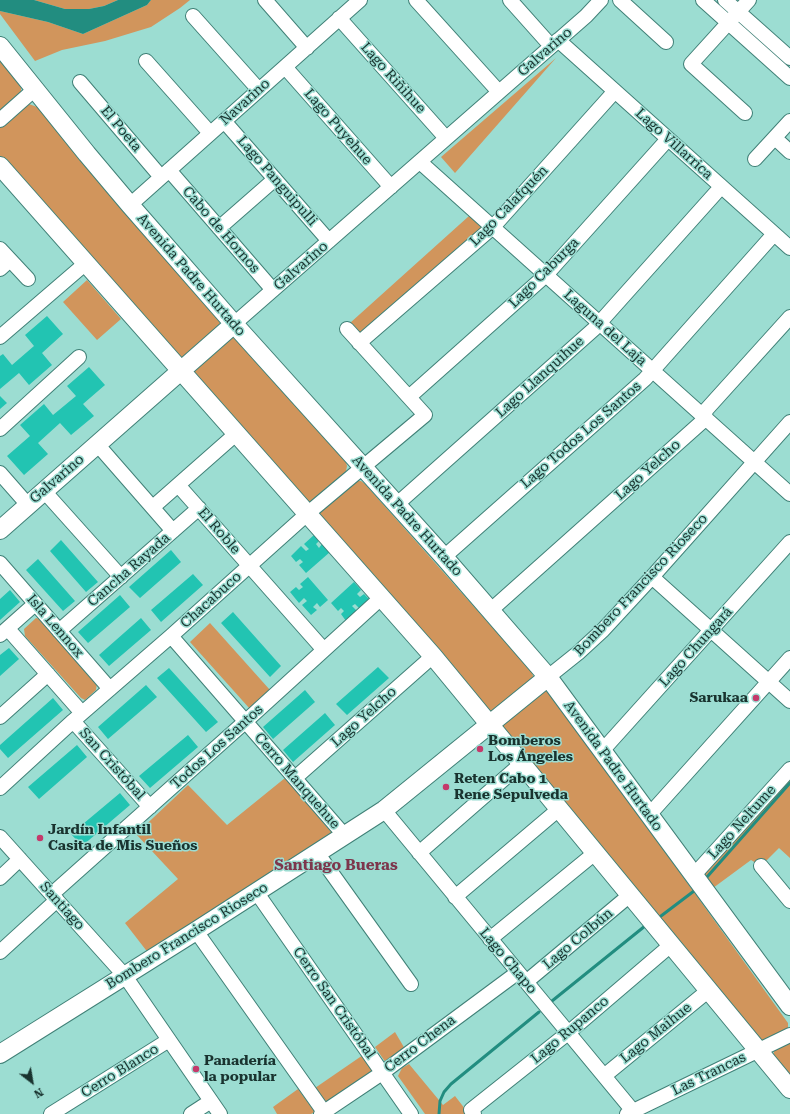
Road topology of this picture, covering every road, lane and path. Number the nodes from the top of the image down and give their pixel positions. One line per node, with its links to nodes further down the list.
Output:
1 (265, 0): 17 (street)
2 (416, 0): 26 (street)
3 (510, 0): 15 (street, Lago Villarrica)
4 (601, 0): 15 (street, Galvarino)
5 (620, 0): 14 (street)
6 (703, 0): 13 (street)
7 (725, 0): 10 (street)
8 (749, 0): 10 (street)
9 (356, 1): 12 (street, Navarino)
10 (738, 12): 13 (street); 18 (street)
11 (193, 16): 24 (street)
12 (340, 18): 17 (street, Navarino); 32 (street, Lago Riñihue)
13 (728, 23): 21 (street); 27 (street)
14 (666, 42)
15 (555, 43): 25 (street, Lago Villarrica); 26 (street, Galvarino)
16 (0, 46): 23 (main road, Avenida Padre Hurtado)
17 (307, 48): 20 (street, Navarino)
18 (790, 58)
19 (146, 61): 31 (street)
20 (285, 66): 24 (street, Navarino); 41 (street, Lago Puyehue)
21 (790, 78)
22 (80, 82): 39 (street, El Poeta)
23 (35, 90): 28 (street); 43 (main road, Avenida Padre Hurtado)
24 (258, 90): 29 (street, Navarino)
25 (615, 91): 34 (street, Lago Villarrica); 44 (street, Lago Calafquén)
26 (499, 92): 32 (street, Galvarino)
27 (745, 113)
28 (0, 120)
29 (224, 121): 31 (street, Navarino); 40 (street, Lago Panguipulli)
30 (790, 121): 33 (street)
31 (210, 133): 39 (street, Navarino)
32 (446, 138): 37 (street, Galvarino)
33 (774, 138): 35 (street); 36 (street)
34 (668, 139): 42 (street, Lago Villarrica); 52 (street, Lago Caburga)
35 (790, 152)
36 (755, 159)
37 (420, 162): 41 (street, Galvarino); 44 (street, Laguna del Laja)
38 (0, 166): 50 (main road)
39 (165, 174): 43 (street, Navarino); 45 (street, Cabo de Hornos)
40 (275, 179): 45 (street); 47 (street, Lago Panguipulli)
41 (391, 187): 47 (street, Galvarino)
42 (721, 187): 46 (street, Lago Villarrica); 56 (street, Lago Llanquihue)
43 (130, 205): 57 (main road, Avenida Padre Hurtado)
44 (492, 227): 52 (street, Laguna del Laja); 60 (street, Lago Calafquén)
45 (219, 228): 54 (street, Cabo de Hornos)
46 (774, 234): 48 (street, Lago Villarrica); 62 (street, Lago Todos Los Santos)
47 (329, 241): 54 (street, Galvarino)
48 (790, 248)
49 (0, 249): 51 (street)
50 (86, 263): 59 (street); 63 (main road)
51 (5, 264): 53 (street)
52 (546, 275): 56 (street, Laguna del Laja); 64 (street, Lago Caburga)
53 (28, 279)
54 (273, 290): 57 (street, Galvarino)
55 (790, 317): 65 (street, Lago Yelcho)
56 (599, 323): 62 (street, Laguna del Laja); 76 (street, Lago Llanquihue)
57 (234, 324): 63 (main road, Galvarino); 71 (main road, Avenida Padre Hurtado)
58 (347, 329): 60 (street)
59 (0, 337)
60 (360, 343): 64 (street)
61 (79, 358): 67 (street)
62 (652, 370): 65 (street, Laguna del Laja); 84 (street, Lago Todos Los Santos)
63 (181, 371): 68 (main road); 69 (main road, Galvarino)
64 (409, 397): 71 (street, Chacabuco)
65 (704, 417): 70 (street, Laguna del Laja); 91 (street, Lago Yelcho)
66 (790, 422): 70 (street, Bombero Francisco Rioseco)
67 (0, 429)
68 (237, 433): 73 (street); 80 (main road)
69 (97, 444): 74 (main road, Galvarino); 78 (street)
70 (754, 462): 75 (street, Laguna del Laja); 88 (street, Bombero Francisco Rioseco)
71 (362, 467): 76 (main road, Avenida Padre Hurtado); 80 (street, Chacabuco)
72 (0, 473): 77 (street)
73 (178, 485): 78 (street); 79 (street, El Roble)
74 (44, 491): 77 (main road, Galvarino); 87 (street)
75 (790, 494)
76 (396, 504): 84 (main road, Avenida Padre Hurtado)
77 (28, 505): 81 (main road, Galvarino)
78 (153, 507): 82 (street)
79 (199, 508): 82 (street, Cancha Rayada); 86 (street, El Roble)
80 (307, 514): 86 (street, Chacabuco); 89 (main road)
81 (0, 530)
82 (173, 531): 87 (street, Cancha Rayada)
83 (790, 542): 92 (street, Lago Chungará)
84 (444, 557): 91 (main road, Avenida Padre Hurtado)
85 (0, 563): 90 (street, Isla Lennox)
86 (249, 566): 95 (street, Chacabuco); 96 (street, El Roble)
87 (121, 577): 93 (street, Cancha Rayada)
88 (652, 577): 92 (street); 100 (street, Bombero Francisco Rioseco)
89 (381, 598): 96 (street, Todos Los Santos); 97 (main road)
90 (36, 604): 93 (street, Isla Lennox); 94 (street)
91 (491, 610): 100 (main road, Avenida Padre Hurtado)
92 (711, 630): 101 (street); 108 (street, Lago Chungará)
93 (59, 631): 102 (street, Isla Lennox)
94 (4, 632): 99 (street, San Cristóbal)
95 (171, 636): 102 (street, Chacabuco); 106 (street, Cerro Manquehue)
96 (324, 650): 106 (street, Todos Los Santos)
97 (433, 656): 107 (main road); 111 (street, Lago Yelcho)
98 (790, 658): 101 (street)
99 (48, 674): 104 (street); 105 (street, San Cristóbal)
100 (548, 677): 107 (main road, Bombero Francisco Rioseco); 108 (main road, Avenida Padre Hurtado)
101 (769, 682): 103 (street); 116 (street)
102 (110, 689): 105 (street, Chacabuco)
103 (790, 701)
104 (0, 717)
105 (78, 717): 112 (street, Chacabuco); 113 (street, San Cristóbal)
106 (246, 721): 111 (street, Cerro Manquehue); 113 (street, Todos Los Santos)
107 (489, 725): 109 (main road); 115 (main road, Bombero Francisco Rioseco)
108 (602, 751): 116 (main road, Avenida Padre Hurtado)
109 (522, 764): 114 (main road); 119 (street)
110 (790, 769): 124 (street, Lago Neltume)
111 (295, 778): 117 (street, Cerro Manquehue)
112 (0, 788)
113 (150, 807): 128 (street, Todos Los Santos)
114 (559, 809): 120 (main road); 129 (street)
115 (384, 810): 117 (main road, Bombero Francisco Rioseco); 119 (street, Lago Chapo)
116 (649, 815): 124 (main road, Avenida Padre Hurtado)
117 (345, 836): 121 (main road, Bombero Francisco Rioseco)
118 (0, 837): 122 (street, Santiago)
119 (419, 853): 129 (street, Lago Chapo)
120 (595, 853): 127 (main road); 132 (street)
121 (318, 854): 126 (main road, Bombero Francisco Rioseco); 137 (street)
122 (20, 859): 125 (street); 128 (street, Santiago)
123 (761, 866): 130 (street)
124 (694, 876): 139 (main road, Avenida Padre Hurtado)
125 (0, 878)
126 (257, 893): 131 (main road, Bombero Francisco Rioseco); 145 (street, Cerro San Cristóbal)
127 (630, 895): 133 (main road); 136 (street, Lago Colbún)
128 (54, 897): 134 (street, Todos Los Santos); 135 (street, Santiago)
129 (455, 897): 132 (street, Lago Chapo)
130 (790, 901)
131 (196, 931): 135 (main road, Bombero Francisco Rioseco); 149 (street)
132 (490, 939): 136 (street, Lago Chapo)
133 (671, 945): 138 (main road); 140 (street, Lago Rupanco)
134 (0, 952)
135 (125, 976): 142 (street, Santiago); 144 (main road, Bombero Francisco Rioseco)
136 (522, 977): 140 (street, Lago Chapo); 145 (street, Cerro Chena)
137 (411, 984)
138 (709, 990): 143 (main road); 146 (street, Lago Maihue)
139 (790, 1006)
140 (568, 1033): 146 (street, Lago Chapo); 155 (street, Lago Rupanco)
141 (790, 1035): 143 (street, Las Trancas)
142 (169, 1040): 148 (street, Santiago); 151 (street, Cerro Blanco)
143 (758, 1050): 147 (main road); 150 (street, Las Trancas)
144 (0, 1054)
145 (382, 1073): 149 (street, Cerro Chena); 154 (street, Cerro San Cristóbal)
146 (604, 1076): 150 (street, Lago Chapo)
147 (790, 1089)
148 (211, 1101): 152 (street); 153 (street, Santiago)
149 (323, 1113)
150 (630, 1113)
151 (52, 1114)
152 (190, 1114)
153 (220, 1114)
154 (411, 1114)
155 (474, 1114)

